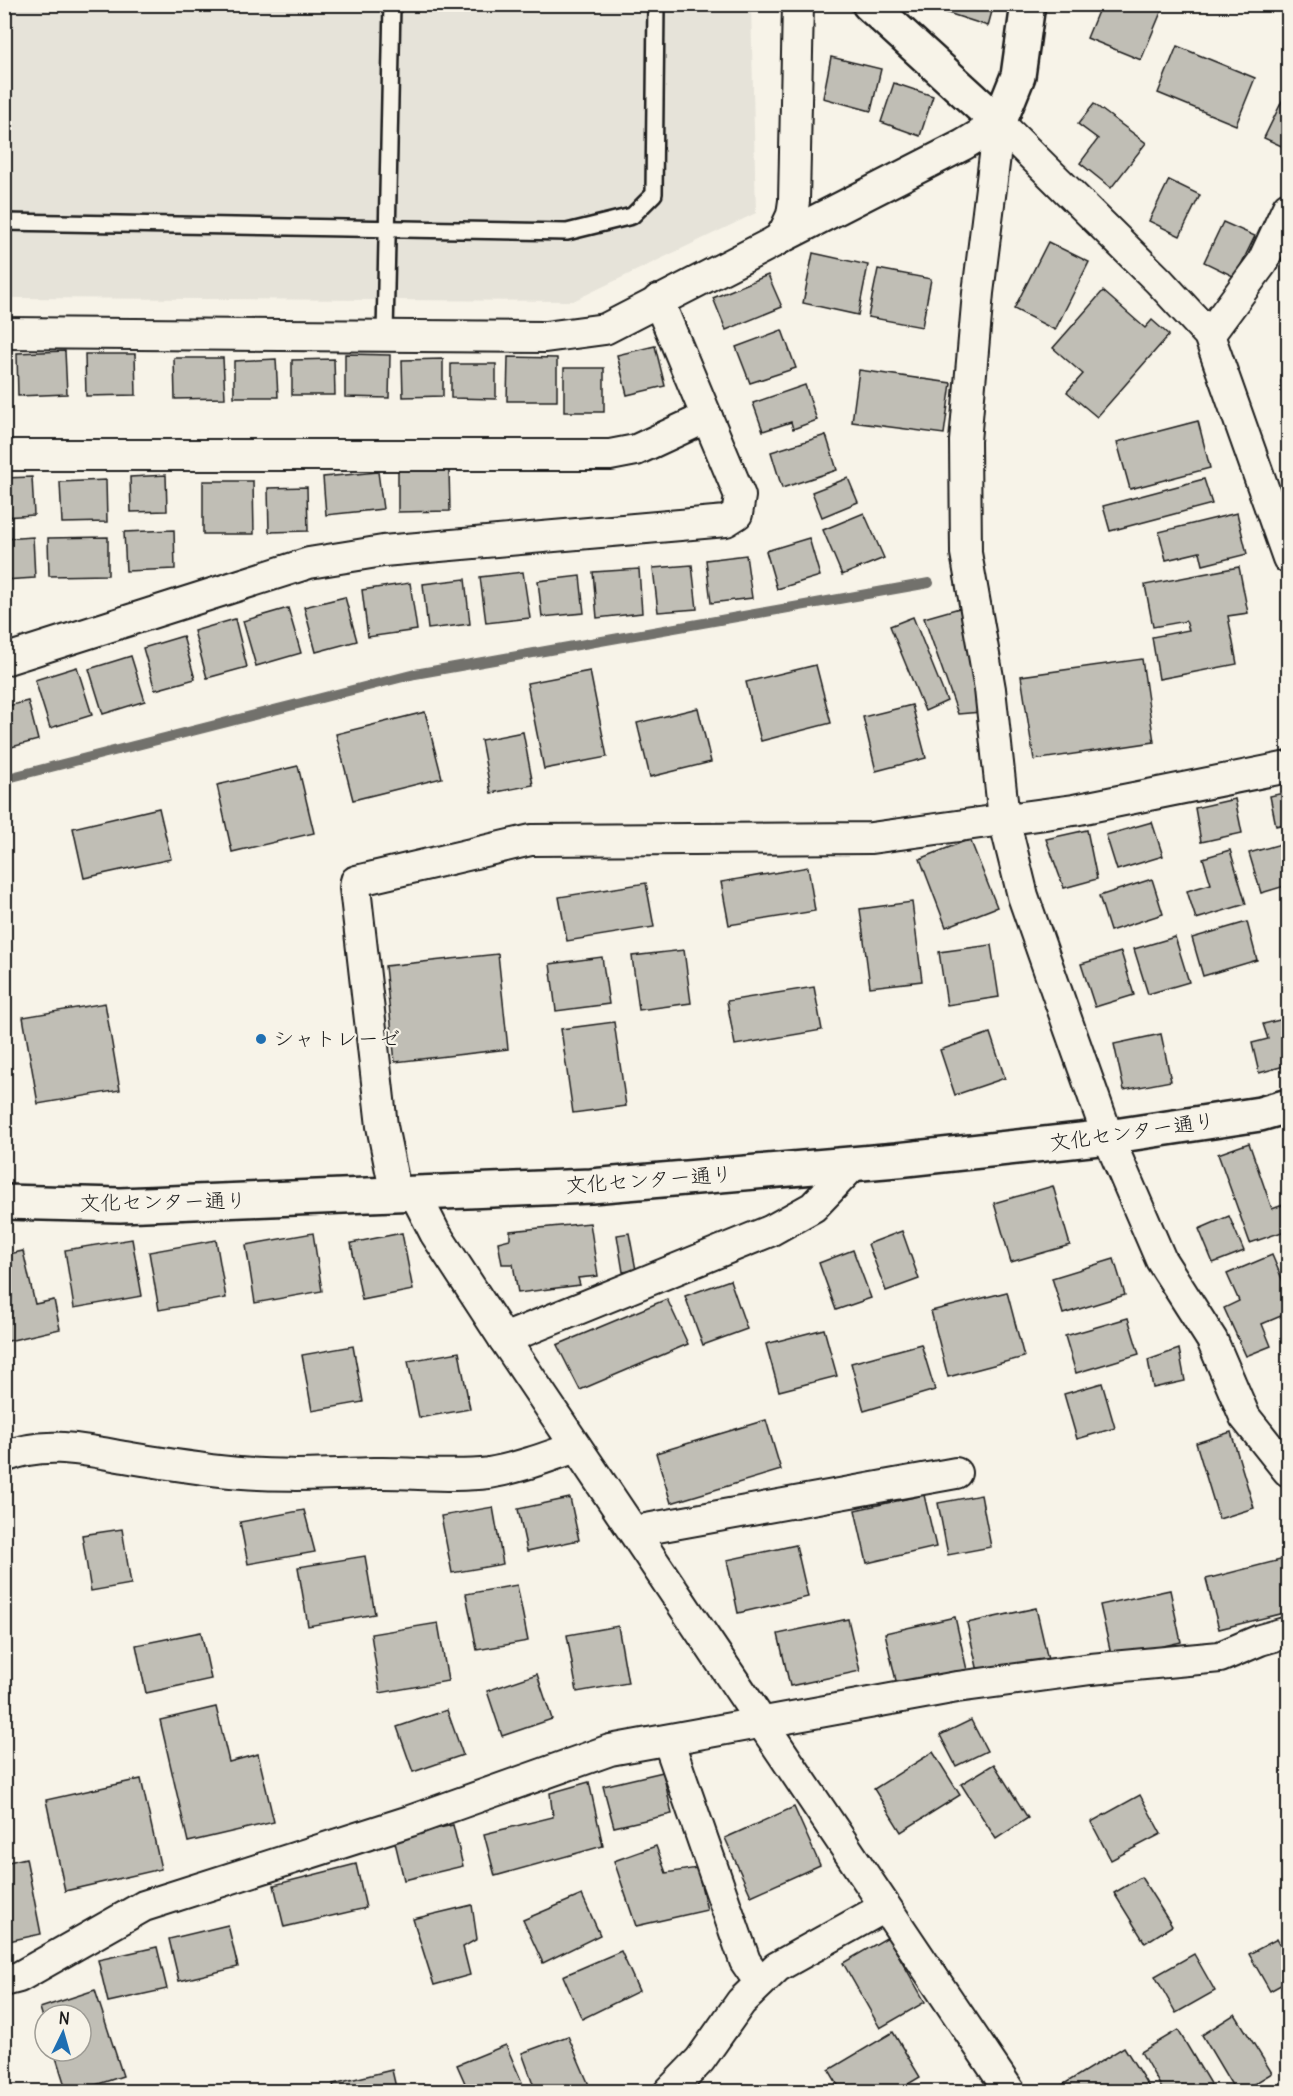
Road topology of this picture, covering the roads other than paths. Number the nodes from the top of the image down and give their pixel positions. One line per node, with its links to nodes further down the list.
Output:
1 (392, 4): 9 (lane)
2 (656, 4): 9 (lane)
3 (798, 4): 10 (street)
4 (869, 4): 6 (street)
5 (1028, 4): 6 (street)
6 (999, 123): 10 (street); 14 (street); 20 (street)
7 (1288, 207): 14 (street)
8 (4, 222): 9 (lane)
9 (387, 229): 13 (lane)
10 (779, 239): 11 (street)
11 (658, 300): 13 (street); 15 (street)
12 (4, 333): 13 (street)
13 (385, 334)
14 (1209, 335): 17 (street)
15 (707, 417): 16 (street); 18 (street)
16 (4, 455)
17 (1288, 556)
18 (4, 660)
19 (1288, 767): 20 (street)
20 (1004, 819): 22 (street); 24 (street)
21 (1288, 1106): 22 (street, 文化センター通り)
22 (1108, 1137): 23 (street, 文化センター通り); 29 (street)
23 (854, 1164): 24 (street, 文化センター通り); 26 (street)
24 (406, 1195): 25 (street, 文化センター通り); 26 (street)
25 (4, 1202)
26 (504, 1339): 27 (street)
27 (576, 1447): 28 (street); 31 (street)
28 (4, 1457)
29 (1288, 1471)
30 (956, 1473): 31 (street)
31 (635, 1531): 33 (street)
32 (1288, 1632): 33 (street)
33 (762, 1723): 34 (street); 35 (street)
34 (668, 1740): 36 (street); 37 (street)
35 (885, 1907): 37 (street); 39 (street)
36 (4, 1981)
37 (760, 1983): 38 (street)
38 (669, 2091)
39 (1010, 2091)

